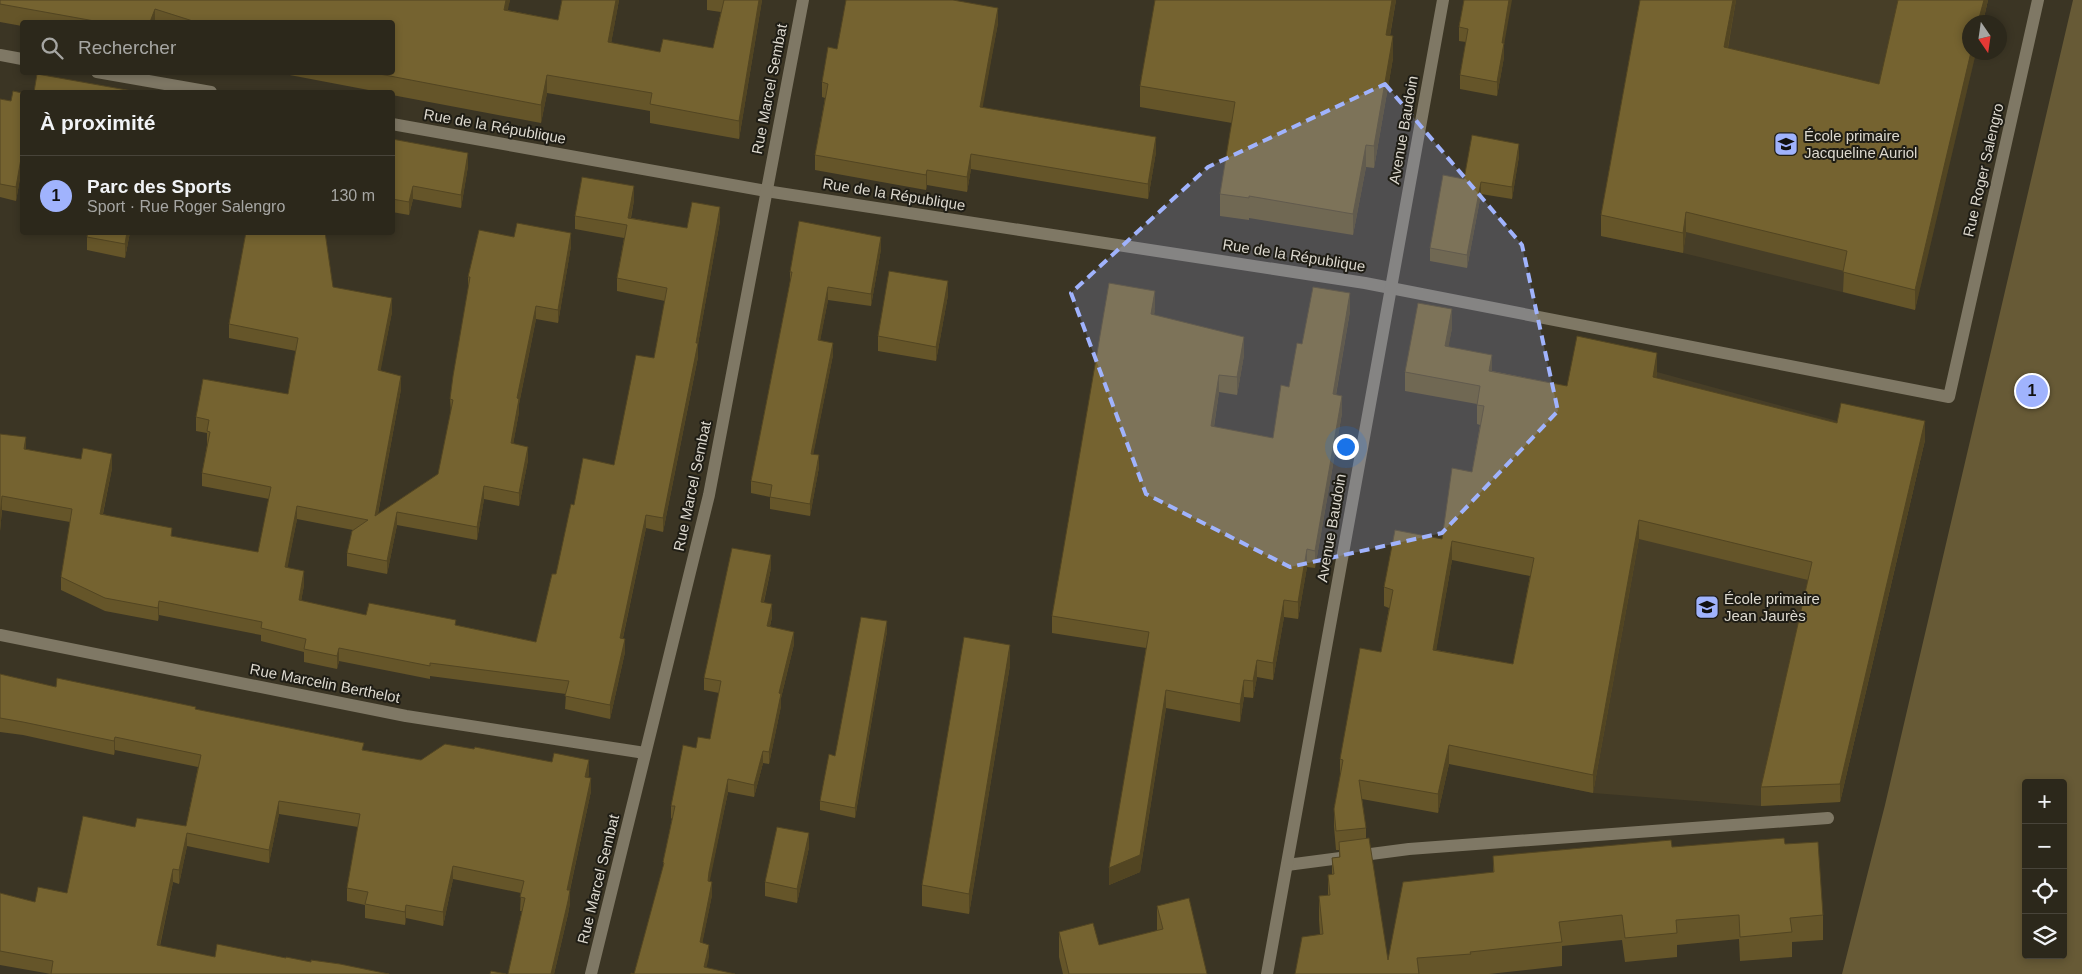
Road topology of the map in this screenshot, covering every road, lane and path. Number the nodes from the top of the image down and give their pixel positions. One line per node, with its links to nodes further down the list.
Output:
1 (803, 0): 9 (street, Rue Marcel Sembat)
2 (1443, 0): 10 (street, Avenue Baudoin)
3 (2038, 0): 10 (street, Rue Roger Salengro)
4 (0, 55): 5 (street)
5 (20, 59)
6 (114, 75): 7 (street)
7 (200, 90)
8 (395, 125): 9 (street, Rue de la République)
9 (766, 192): 10 (street, Rue de la République); 12 (street, Rue Marcel Sembat)
10 (1391, 289): 14 (street, Avenue Baudoin)
11 (0, 635): 12 (street, Rue Marcelin Berthelot)
12 (645, 753): 15 (street, Rue Marcel Sembat)
13 (1828, 818): 14 (street)
14 (1286, 865): 16 (street, Avenue Baudoin)
15 (591, 974)
16 (1267, 974)

